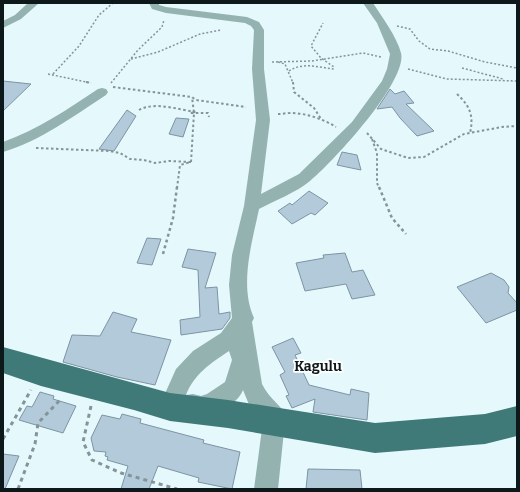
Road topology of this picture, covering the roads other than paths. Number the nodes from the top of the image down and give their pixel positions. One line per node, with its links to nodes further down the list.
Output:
1 (34, 3): 4 (street)
2 (154, 3): 7 (street)
3 (368, 3): 7 (street)
4 (3, 25)
5 (106, 89): 6 (street)
6 (3, 147)
7 (252, 206): 8 (street)
8 (244, 318): 10 (street); 10 (street); 11 (street)
9 (3, 360): 10 (main road)
10 (170, 408): 11 (main road)
11 (276, 422): 12 (main road); 13 (street)
12 (517, 422)
13 (266, 489)

